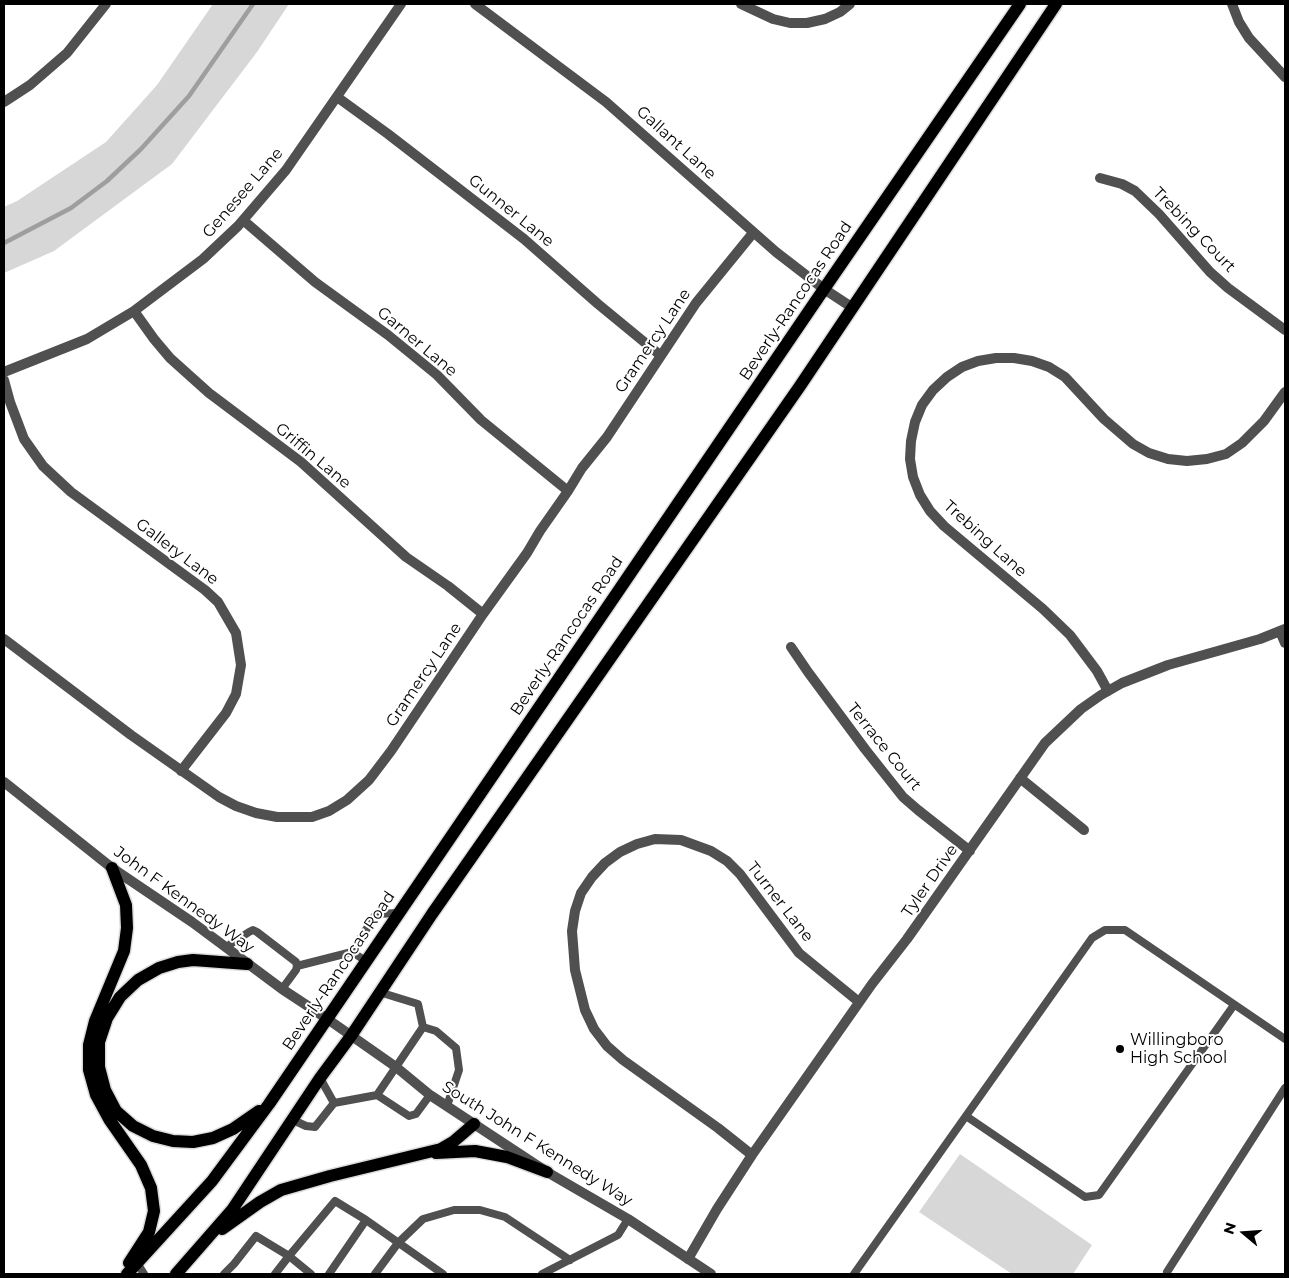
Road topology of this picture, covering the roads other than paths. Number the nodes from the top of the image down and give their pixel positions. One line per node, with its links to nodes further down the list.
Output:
1 (106, 4): 11 (street)
2 (401, 4): 10 (street, Genesee Lane)
3 (475, 4): 14 (street, Gallant Lane)
4 (741, 4): 5 (street)
5 (850, 4)
6 (1020, 4): 15 (main road, Beverly-Rancocas Road)
7 (1056, 4): 16 (main road)
8 (1232, 4): 9 (street)
9 (1285, 76)
10 (337, 98): 13 (street, Genesee Lane); 19 (street, Gunner Lane)
11 (4, 102)
12 (1100, 178): 18 (street, Trebing Court)
13 (244, 220): 17 (street, Genesee Lane); 23 (street, Garner Lane)
14 (753, 233): 15 (street, Gallant Lane); 19 (street, Gramercy Lane)
15 (824, 289): 16 (street, Gallant Lane); 36 (main road, Beverly-Rancocas Road)
16 (853, 308): 43 (main road)
17 (134, 310): 20 (street, Genesee Lane); 24 (street, Griffin Lane)
18 (1285, 330)
19 (660, 355): 23 (street, Gramercy Lane)
20 (4, 372)
21 (4, 380): 30 (street, Gallery Lane)
22 (1285, 392): 29 (street, Trebing Lane)
23 (568, 491): 24 (street, Gramercy Lane)
24 (483, 614): 30 (street, Gramercy Lane)
25 (1283, 630): 27 (street); 29 (street, Tyler Drive)
26 (4, 639): 30 (street, Gramercy Lane)
27 (1285, 643)
28 (791, 647): 34 (street, Terrace Court)
29 (1108, 691): 31 (street, Tyler Drive)
30 (181, 771)
31 (1020, 778): 33 (street); 34 (street, Tyler Drive)
32 (4, 782): 35 (street, John F Kennedy Way)
33 (1084, 830)
34 (970, 851): 44 (street, Tyler Drive)
35 (112, 868): 37 (street, John F Kennedy Way); 74 (main road)
36 (398, 913): 38 (lane); 39 (main road, Beverly-Rancocas Road)
37 (226, 947): 40 (street, John F Kennedy Way); 41 (lane)
38 (352, 952): 39 (lane); 41 (lane)
39 (366, 961): 46 (main road, Beverly-Rancocas Road)
40 (246, 964): 42 (street, John F Kennedy Way); 56 (main road)
41 (297, 966): 42 (lane)
42 (282, 989): 46 (street, John F Kennedy Way)
43 (379, 992): 47 (lane); 48 (main road)
44 (860, 1002): 62 (street, Tyler Drive); 62 (street, Turner Lane)
45 (1234, 1005): 49 (lane); 58 (lane); 58 (lane)
46 (326, 1018): 48 (street, John F Kennedy Way); 56 (main road, Beverly-Rancocas Road)
47 (423, 1027): 50 (lane); 57 (lane)
48 (351, 1036): 50 (street, South John F Kennedy Way); 51 (main road)
49 (1285, 1039)
50 (396, 1067): 53 (lane); 54 (street, South John F Kennedy Way)
51 (320, 1078): 55 (lane); 59 (main road)
52 (1285, 1088): 73 (lane)
53 (377, 1095): 54 (lane); 55 (lane)
54 (430, 1095): 57 (street, South John F Kennedy Way)
55 (334, 1103): 59 (lane)
56 (269, 1104): 71 (main road, Beverly-Rancocas Road)
57 (447, 1106): 60 (street, South John F Kennedy Way)
58 (966, 1116): 86 (lane)
59 (293, 1120): 66 (main road)
60 (474, 1124): 61 (main road); 63 (street, South John F Kennedy Way)
61 (424, 1154): 63 (main road); 66 (main road)
62 (752, 1155): 69 (street, Tyler Drive)
63 (547, 1172): 64 (street, South John F Kennedy Way)
64 (628, 1219): 69 (street, South John F Kennedy Way); 70 (lane)
65 (366, 1220): 67 (lane); 68 (lane); 81 (lane)
66 (207, 1239): 77 (main road)
67 (398, 1243): 70 (lane); 72 (lane); 82 (lane)
68 (289, 1256): 78 (lane); 79 (lane); 80 (lane)
69 (688, 1259): 85 (street, South John F Kennedy Way)
70 (570, 1260): 84 (lane)
71 (137, 1263): 75 (main road, Beverly-Rancocas Road); 76 (lane)
72 (432, 1271): 83 (lane)
73 (1167, 1272)
74 (122, 1274)
75 (127, 1274)
76 (144, 1274)
77 (176, 1274)
78 (224, 1274)
79 (275, 1274)
80 (311, 1274)
81 (329, 1274)
82 (375, 1274)
83 (443, 1274)
84 (542, 1274)
85 (710, 1274)
86 (854, 1274)

